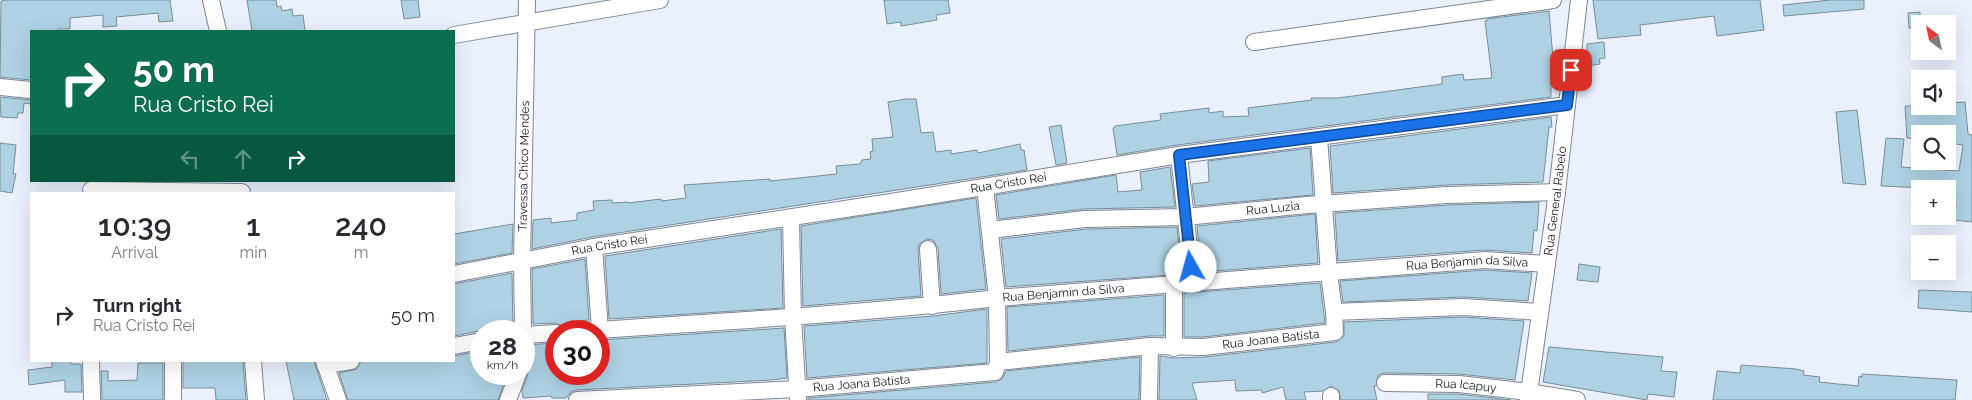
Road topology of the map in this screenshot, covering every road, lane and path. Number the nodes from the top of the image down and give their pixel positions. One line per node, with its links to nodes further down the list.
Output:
1 (211, 0): 7 (street)
2 (527, 0): 6 (street, Travessa Chico Mendes)
3 (660, 0): 6 (street)
4 (1553, 0): 9 (street)
5 (1579, 0): 12 (street, Rua General Rabelo)
6 (527, 23): 8 (street); 27 (street, Travessa Chico Mendes)
7 (218, 30)
8 (455, 36)
9 (1254, 42)
10 (0, 87): 11 (street)
11 (30, 90)
12 (1567, 105): 13 (street, Rua Cristo Rei); 20 (street, Rua General Rabelo)
13 (1319, 137): 14 (street, Rua Cristo Rei); 21 (street)
14 (1179, 155): 15 (street, Rua Cristo Rei); 22 (street)
15 (985, 187): 23 (street, Rua Cristo Rei); 24 (street)
16 (91, 188): 18 (street)
17 (242, 189): 19 (street)
18 (153, 192)
19 (187, 192)
20 (1557, 192): 21 (street, Rua Luzia); 28 (street, Rua General Rabelo)
21 (1323, 204): 22 (street, Rua Luzia); 29 (street)
22 (1185, 217): 24 (street, Rua Luzia); 31 (street)
23 (791, 218): 25 (street, Rua Cristo Rei); 37 (street)
24 (990, 230): 33 (street)
25 (594, 247): 27 (street, Rua Cristo Rei); 39 (street)
26 (928, 249): 34 (street)
27 (522, 262): 30 (street, Rua Cristo Rei); 38 (street, Travessa Chico Mendes)
28 (1547, 264): 29 (street, Rua Benjamin da Silva); 36 (street, Rua General Rabelo)
29 (1329, 272): 31 (street, Rua Benjamin da Silva); 35 (street)
30 (455, 274)
31 (1193, 284): 32 (street, Rua Benjamin da Silva)
32 (1174, 285): 33 (street, Rua Benjamin da Silva); 44 (street)
33 (997, 298): 34 (street, Rua Benjamin da Silva); 50 (street)
34 (932, 306): 37 (street, Rua Benjamin da Silva)
35 (1334, 312): 36 (street); 44 (street, Rua Joana Batista)
36 (1540, 312): 54 (street, Rua General Rabelo)
37 (793, 317): 40 (street, Rua Benjamin da Silva); 53 (street)
38 (523, 320)
39 (599, 320)
40 (610, 329)
41 (470, 343): 42 (street)
42 (455, 346)
43 (1150, 346): 44 (street, Rua Joana Batista); 50 (street, Rua Joana Batista); 61 (street)
44 (1174, 348)
45 (91, 362): 55 (street)
46 (172, 362): 56 (street)
47 (254, 362): 57 (street)
48 (338, 362): 49 (street)
49 (324, 363): 58 (street)
50 (996, 367): 53 (street, Rua Joana Batista)
51 (1385, 383): 54 (street, Rua Icapuy)
52 (514, 385): 59 (street)
53 (797, 394): 60 (street, Rua Joana Batista)
54 (1529, 396): 62 (street, Rua Icapuy)
55 (92, 400)
56 (174, 400)
57 (256, 400)
58 (338, 400)
59 (508, 400)
60 (577, 400)
61 (1149, 400)
62 (1577, 400)

